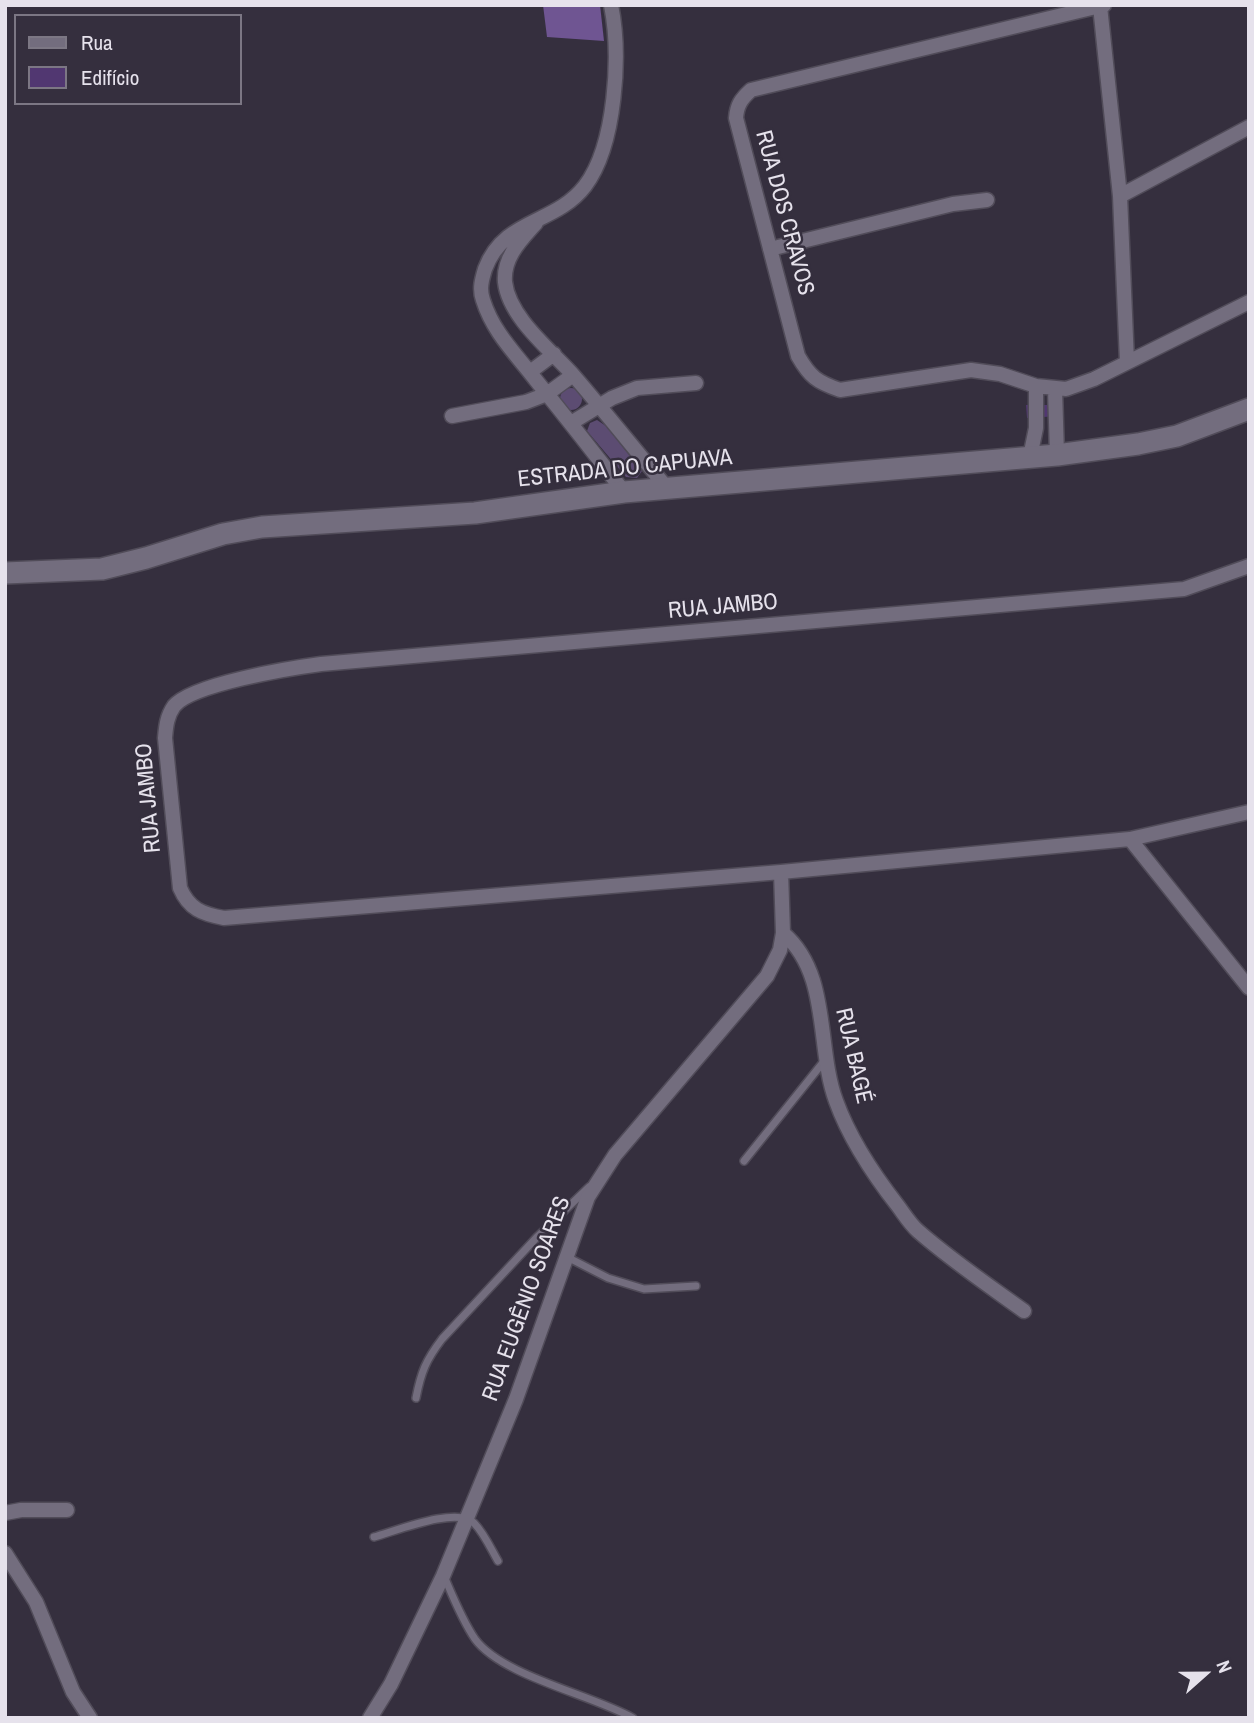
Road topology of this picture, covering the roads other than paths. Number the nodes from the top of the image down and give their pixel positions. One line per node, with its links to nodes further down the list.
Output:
1 (611, 5): 6 (street)
2 (1102, 6): 4 (street); 7 (street, RUA DOS CRAVOS)
3 (1249, 127): 4 (street)
4 (1120, 196): 10 (street)
5 (987, 200): 7 (street)
6 (537, 222): 9 (street); 11 (street)
7 (770, 249): 14 (street, RUA DOS CRAVOS)
8 (1249, 302): 10 (street, RUA DOS CRAVOS)
9 (554, 354): 11 (street); 12 (street)
10 (1127, 362): 15 (street, RUA DOS CRAVOS)
11 (530, 372): 16 (street)
12 (573, 375): 16 (street); 17 (street)
13 (696, 383): 17 (street)
14 (1037, 386): 15 (street, RUA DOS CRAVOS); 22 (street)
15 (1055, 389): 21 (street)
16 (547, 394): 19 (street); 20 (street)
17 (598, 406): 20 (street); 23 (street)
18 (1249, 409): 21 (main road, ESTRADA DO CAPUAVA)
19 (452, 416)
20 (571, 423): 24 (street)
21 (1057, 455): 22 (main road, ESTRADA DO CAPUAVA)
22 (1030, 457): 23 (main road, ESTRADA DO CAPUAVA)
23 (667, 488): 24 (main road, ESTRADA DO CAPUAVA)
24 (624, 492): 26 (main road, ESTRADA DO CAPUAVA)
25 (1249, 566): 29 (street, RUA JAMBO)
26 (5, 573)
27 (1249, 812): 28 (street, RUA JAMBO)
28 (1129, 839): 29 (street, RUA JAMBO); 31 (street)
29 (781, 872): 30 (street)
30 (783, 933): 32 (street, RUA BAGÉ); 34 (street, RUA EUGÊNIO SOARES)
31 (1249, 988)
32 (825, 1059): 33 (lane); 37 (street, RUA BAGÉ)
33 (744, 1161)
34 (595, 1182): 35 (street, RUA EUGÊNIO SOARES); 38 (lane)
35 (566, 1257): 36 (lane); 41 (street, RUA EUGÊNIO SOARES)
36 (696, 1286)
37 (1024, 1311)
38 (416, 1398)
39 (67, 1510): 40 (street)
40 (5, 1513)
41 (466, 1517): 42 (lane); 44 (lane); 45 (street, RUA EUGÊNIO SOARES)
42 (374, 1537)
43 (5, 1553): 46 (street)
44 (498, 1561)
45 (443, 1576): 47 (street, RUA EUGÊNIO SOARES); 48 (lane)
46 (90, 1718)
47 (370, 1718)
48 (633, 1718)

